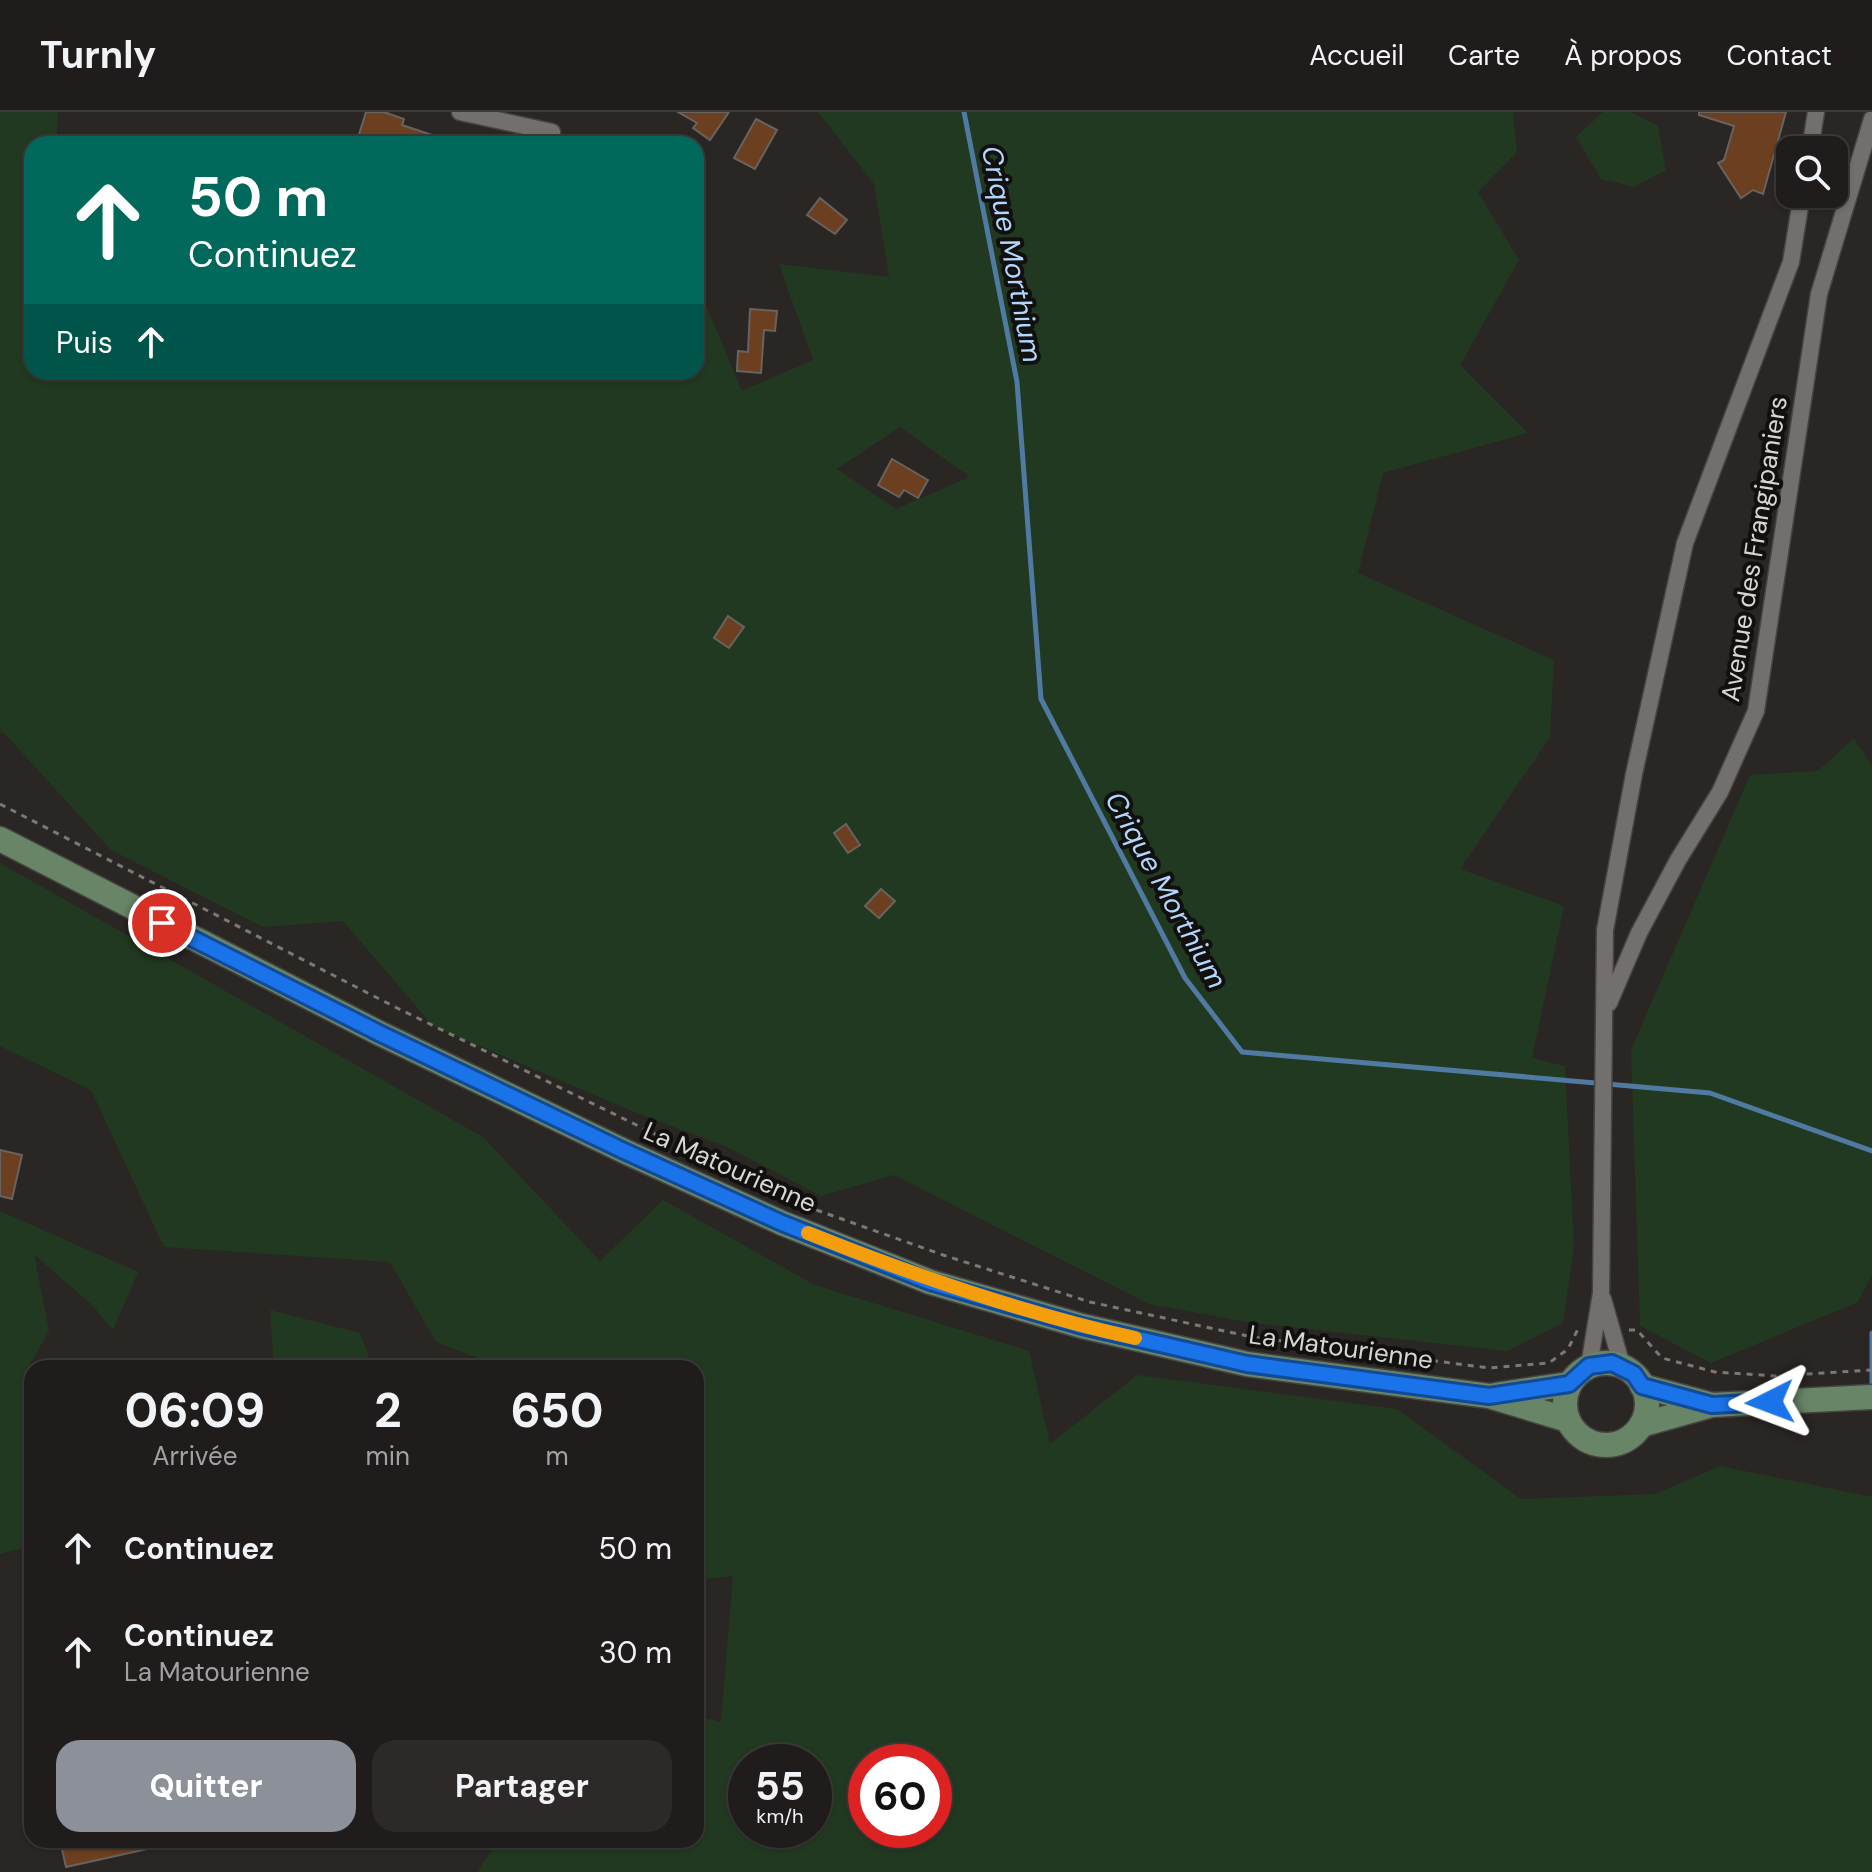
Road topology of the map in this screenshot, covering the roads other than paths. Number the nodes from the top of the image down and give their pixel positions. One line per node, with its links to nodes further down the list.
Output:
1 (460, 112): 5 (street)
2 (1816, 112): 6 (street)
3 (1862, 112): 4 (street)
4 (1872, 117): 9 (street, Avenue des Frangipaniers)
5 (552, 132)
6 (1812, 136)
7 (1800, 208): 9 (street, Avenue des Frangipaniers)
8 (0, 839): 15 (main road, La Matourienne)
9 (1607, 1008): 10 (street, Avenue des Frangipaniers)
10 (1604, 1329): 11 (street, Avenue des Frangipaniers); 12 (street, Avenue des Frangipaniers)
11 (1589, 1366): 12 (main road); 13 (main road)
12 (1622, 1366): 14 (main road)
13 (1569, 1384): 15 (main road, La Matourienne); 18 (main road)
14 (1642, 1386): 17 (main road); 19 (main road)
15 (1489, 1396): 18 (main road, La Matourienne)
16 (1865, 1397): 17 (main road)
17 (1712, 1405): 19 (main road)
18 (1568, 1420): 19 (main road)
19 (1641, 1425)

